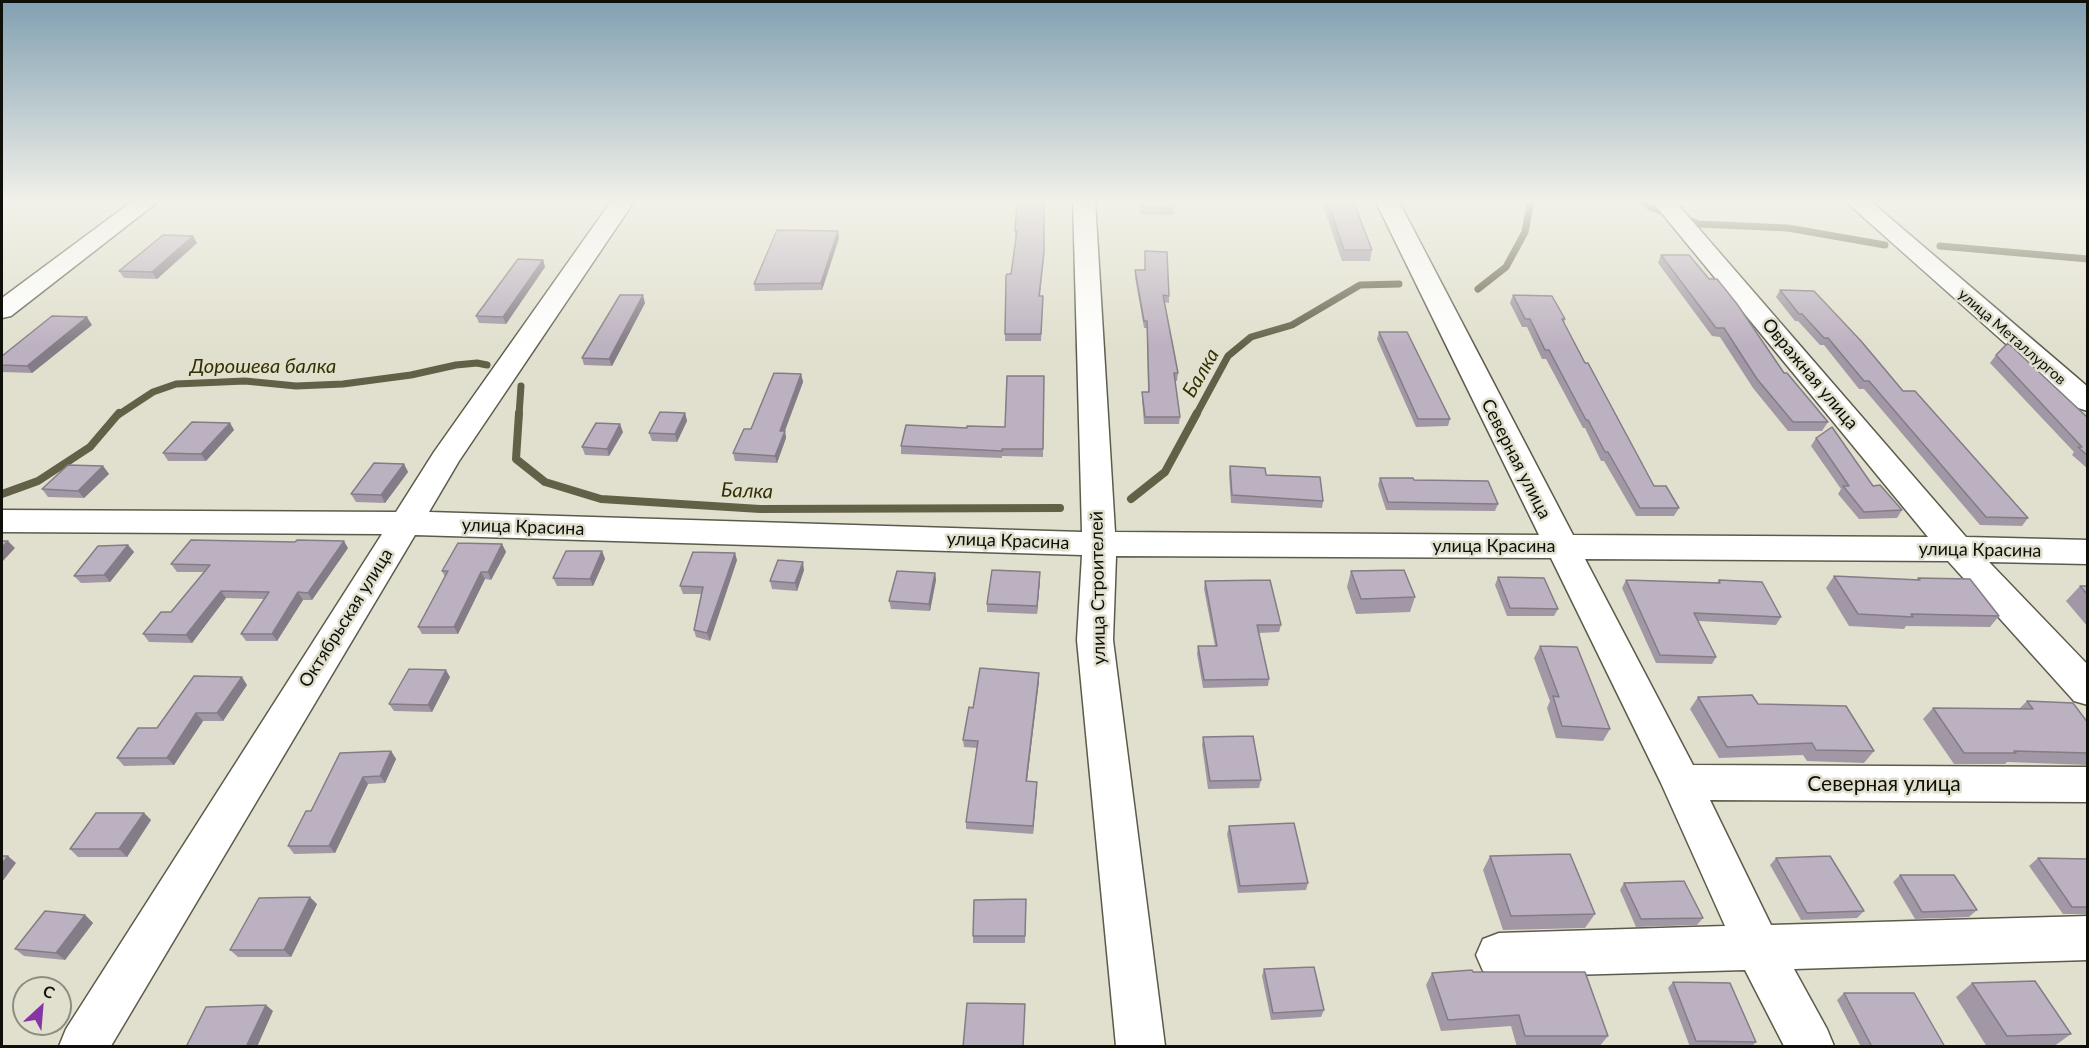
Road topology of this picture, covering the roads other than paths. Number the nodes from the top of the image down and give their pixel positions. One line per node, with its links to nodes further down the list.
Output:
1 (84, 249): 7 (street)
2 (590, 249): 10 (street, Октябрьская улица)
3 (1086, 249): 11 (street, улица Строителей)
4 (1411, 249): 12 (street, Северная улица)
5 (1703, 249): 13 (street, Овражная улица)
6 (1911, 249): 8 (street, улица Металлургов)
7 (2, 310)
8 (2088, 402)
9 (2, 521): 10 (street, улица Красина)
10 (404, 524): 11 (street, улица Красина); 21 (street, Октябрьская улица)
11 (1099, 544): 12 (street, улица Красина); 22 (street, улица Строителей)
12 (1560, 546): 13 (street, улица Красина); 16 (street, Северная улица)
13 (1957, 549): 14 (street, улица Красина); 15 (street, Овражная улица)
14 (2088, 552)
15 (2088, 690)
16 (1681, 782): 17 (street, Северная улица); 19 (street, Северная улица)
17 (2088, 785)
18 (2088, 938): 19 (street)
19 (1758, 948): 20 (street); 23 (street, Северная улица)
20 (1499, 955)
21 (83, 1047)
22 (1140, 1047)
23 (1810, 1047)

